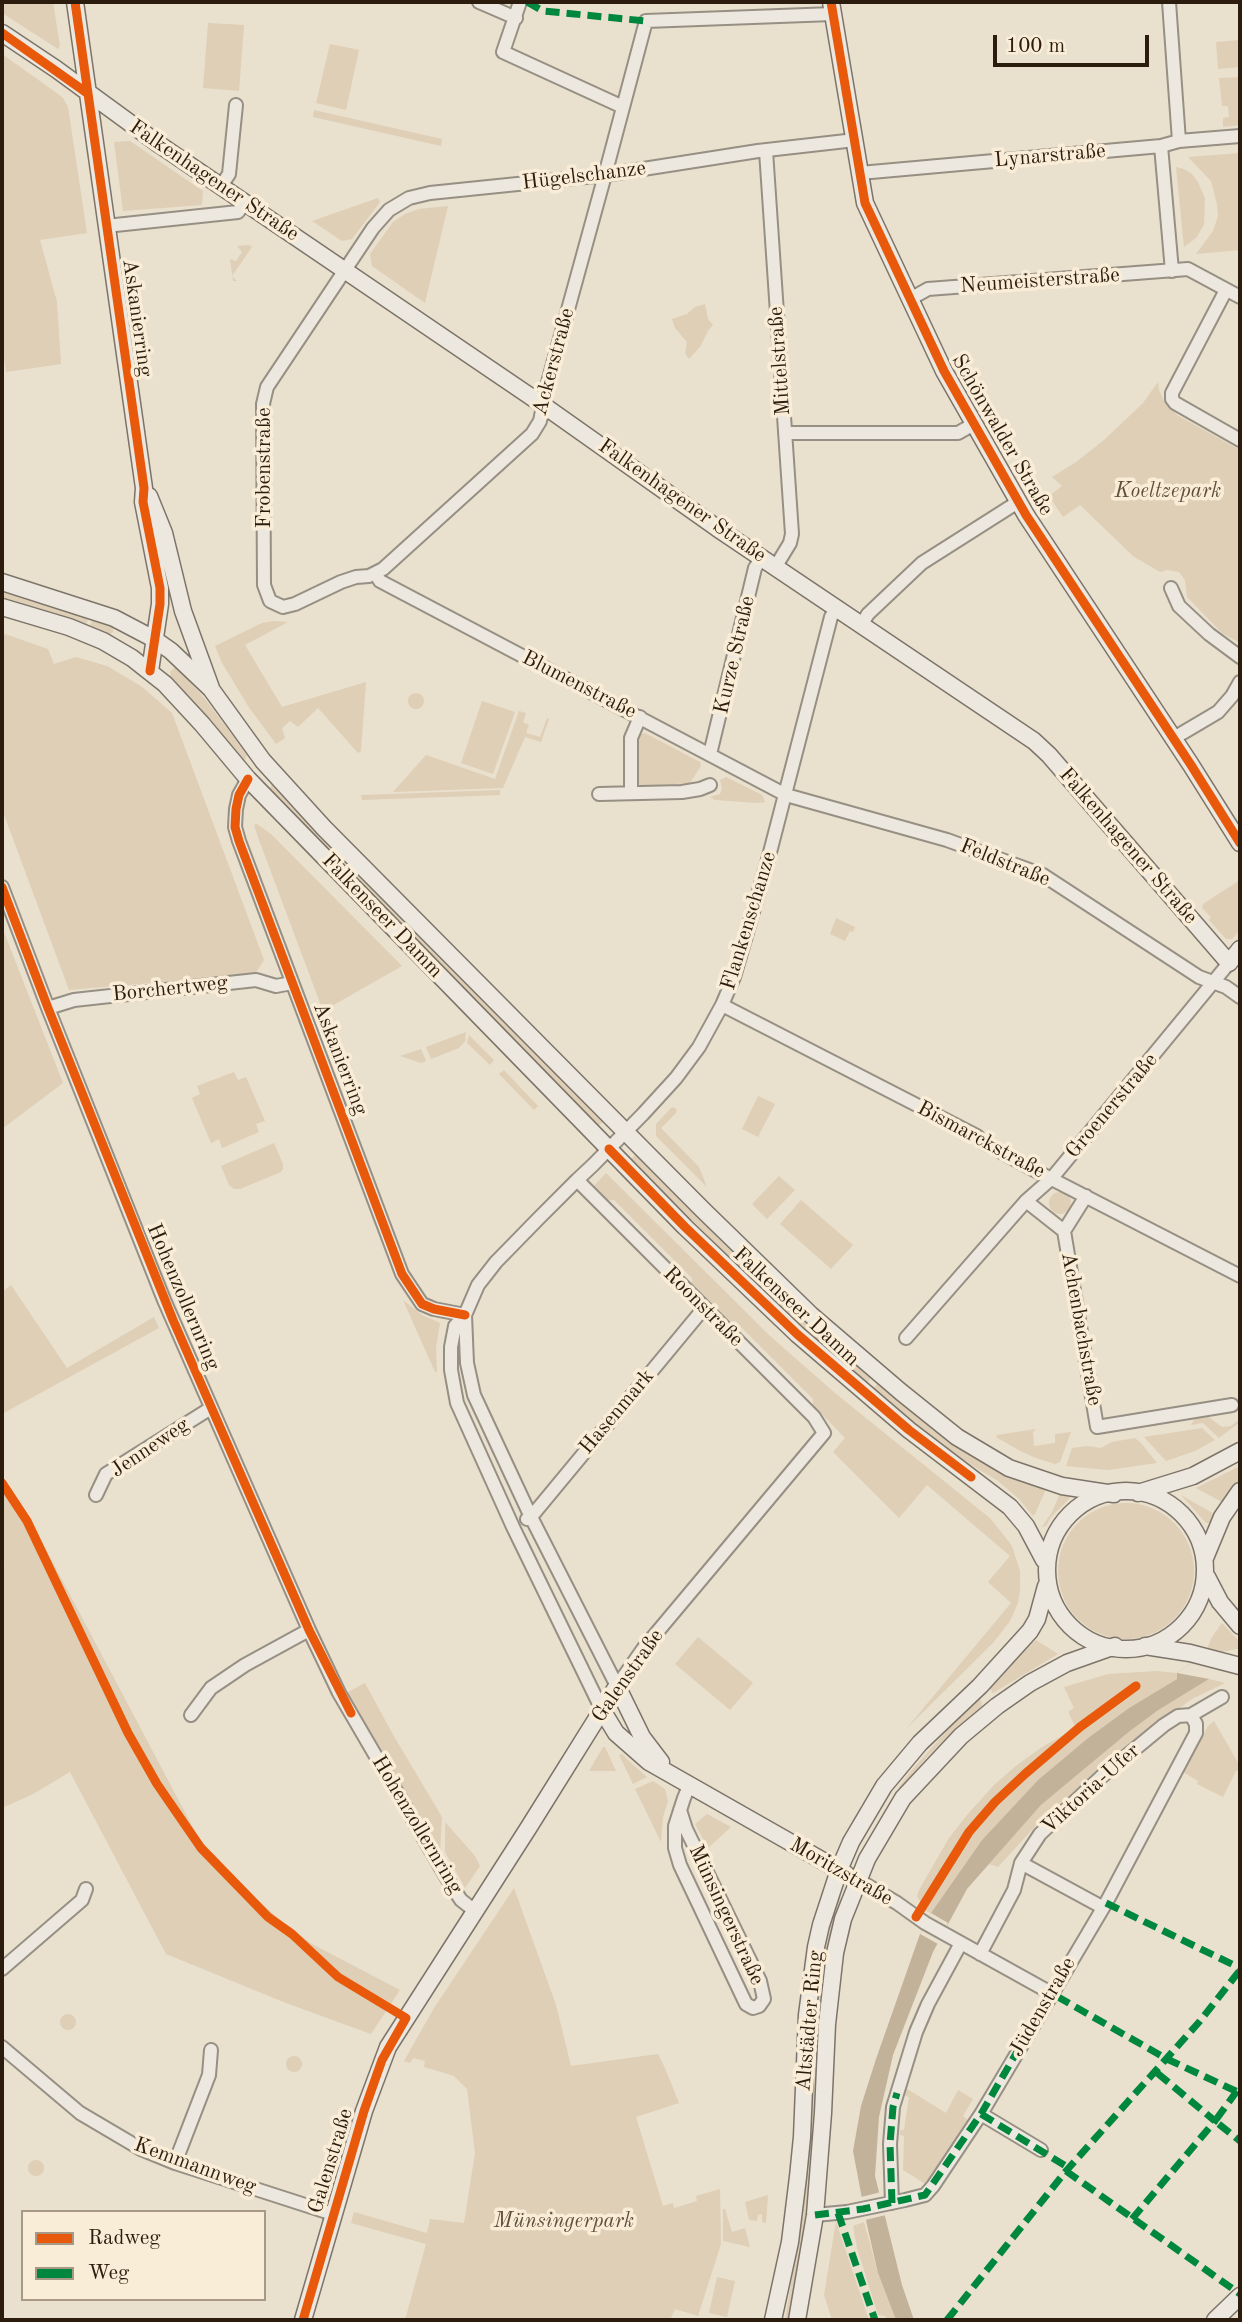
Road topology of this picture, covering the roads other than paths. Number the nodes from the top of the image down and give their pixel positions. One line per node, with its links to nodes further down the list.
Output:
1 (75, 2): 8 (main road, Askanierring)
2 (479, 2): 6 (street)
3 (520, 2): 6 (street)
4 (1169, 2): 13 (street)
5 (832, 8): 10 (street, Ackerstraße); 12 (main road, Schönwalder Straße)
6 (516, 18): 10 (street)
7 (2, 33): 8 (main road, Falkenhagener Straße)
8 (87, 93): 18 (main road, Falkenhagener Straße); 20 (main road, Askanierring)
9 (236, 105): 18 (street)
10 (623, 107): 17 (street, Ackerstraße)
11 (1240, 136): 13 (street, Lynarstraße)
12 (855, 140): 15 (street, Hügelschanze); 16 (main road, Schönwalder Straße)
13 (1179, 141): 14 (street, Lynarstraße)
14 (1161, 146): 16 (street, Lynarstraße); 22 (street)
15 (766, 151): 17 (street, Hügelschanze); 28 (street, Mittelstraße)
16 (860, 173): 25 (main road, Schönwalder Straße)
17 (605, 175): 21 (street, Hügelschanze); 26 (street, Ackerstraße)
18 (221, 186): 19 (main road, Falkenhagener Straße)
19 (245, 202): 20 (street); 21 (main road, Falkenhagener Straße)
20 (106, 226): 30 (main road, Askanierring)
21 (346, 269): 26 (main road, Falkenhagener Straße); 36 (street, Frobenstraße)
22 (1172, 271): 23 (street, Neumeisterstraße); 25 (street, Neumeisterstraße)
23 (1226, 290): 24 (street, Neumeisterstraße); 29 (street)
24 (1240, 297)
25 (910, 299): 27 (main road, Schönwalder Straße)
26 (543, 405): 32 (main road, Falkenhagener Straße); 33 (street, Ackerstraße)
27 (974, 424): 28 (street); 31 (main road, Schönwalder Straße)
28 (785, 433): 32 (street, Mittelstraße)
29 (1240, 440)
30 (144, 488): 39 (main road, Askanierring); 42 (main road, Askanierring)
31 (1018, 502): 41 (street); 50 (main road, Schönwalder Straße)
32 (769, 562): 38 (main road, Falkenhagener Straße); 51 (street, Kurze Straße)
33 (375, 573): 36 (street, Ackerstraße); 49 (street, Blumenstraße)
34 (2, 582): 40 (main road)
35 (1171, 588): 45 (street)
36 (273, 604)
37 (2, 607): 43 (main road, Falkenseer Damm)
38 (836, 608): 41 (main road, Falkenhagener Straße); 57 (street, Flankenschanze)
39 (183, 611): 44 (main road, Askanierring); 48 (main road, Askanierring)
40 (123, 622): 42 (main road); 43 (main road)
41 (861, 625): 61 (main road, Falkenhagener Straße)
42 (154, 639): 44 (main road); 46 (main road, Askanierring)
43 (111, 646): 46 (main road, Falkenseer Damm)
44 (172, 652): 46 (main road); 48 (main road)
45 (1240, 657)
46 (150, 671): 53 (main road, Falkenseer Damm)
47 (1240, 682): 50 (street)
48 (211, 689): 52 (main road, Falkenseer Damm)
49 (640, 717): 51 (street, Blumenstraße); 55 (street)
50 (1174, 738): 58 (main road, Schönwalder Straße)
51 (710, 754): 57 (street, Blumenstraße)
52 (263, 761): 53 (main road); 67 (main road, Falkenseer Damm)
53 (248, 779): 63 (street, Askanierring); 68 (main road, Falkenseer Damm)
54 (710, 785): 55 (street)
55 (631, 792): 56 (street)
56 (599, 794)
57 (786, 795): 62 (street, Feldstraße); 65 (street, Flankenschanze)
58 (1240, 843)
59 (2, 887): 66 (street, Hohenzollernring)
60 (1240, 949): 61 (main road)
61 (1228, 963): 62 (street, Groenerstraße)
62 (1214, 982): 64 (street, Feldstraße); 69 (street, Groenerstraße)
63 (292, 983): 66 (street, Borchertweg); 76 (street, Askanierring)
64 (1240, 997)
65 (722, 1005): 67 (street, Flankenschanze); 69 (street, Bismarckstraße)
66 (48, 1008): 81 (street, Hohenzollernring)
67 (626, 1132): 68 (street, Flankenschanze); 85 (main road, Falkenseer Damm)
68 (609, 1149): 70 (street, Flankenschanze); 91 (main road, Falkenseer Damm)
69 (1052, 1178): 71 (street, Bismarckstraße); 72 (street, Groenerstraße)
70 (577, 1180): 75 (street, Roonstraße); 76 (street, Flankenschanze)
71 (1086, 1196): 73 (street, Achenbachstraße); 74 (street, Bismarckstraße)
72 (1026, 1201): 73 (street, Achenbachstraße); 77 (street, Groenerstraße)
73 (1064, 1231): 80 (street, Achenbachstraße)
74 (1240, 1276)
75 (704, 1308): 82 (street, Roonstraße); 88 (street, Hasenmark)
76 (465, 1315): 78 (street, Flankenschanze); 79 (street, Flankenschanze)
77 (906, 1338)
78 (470, 1382): 79 (street); 88 (street, Flankenschanze)
79 (452, 1389): 89 (street, Flankenschanze)
80 (1232, 1405)
81 (211, 1408): 87 (street, Jenneweg); 95 (street, Hohenzollernring)
82 (823, 1437): 99 (street, Galenstraße)
83 (1240, 1451): 86 (main road)
84 (1240, 1491): 90 (main road)
85 (1114, 1494): 86 (main road); 91 (main road)
86 (1135, 1494): 90 (main road)
87 (96, 1495)
88 (531, 1517): 89 (street); 99 (street, Flankenschanze)
89 (513, 1527): 101 (street, Flankenschanze)
90 (1205, 1558): 92 (main road)
91 (1044, 1560): 93 (main road)
92 (1206, 1577): 94 (main road); 96 (main road)
93 (1046, 1586): 97 (main road); 108 (main road, Altstädter Ring)
94 (1240, 1626)
95 (309, 1630): 103 (street); 112 (street, Hohenzollernring)
96 (1139, 1645): 97 (main road); 98 (main road)
97 (1115, 1646): 109 (main road, Altstädter Ring)
98 (1240, 1666)
99 (617, 1686): 101 (main road, Galenstraße); 104 (main road, Moritzstraße)
100 (1222, 1697): 102 (street, Viktoria-Ufer)
101 (602, 1710): 104 (main road, Moritzstraße); 112 (main road, Galenstraße)
102 (1191, 1714): 107 (street, Viktoria-Ufer); 111 (street, Jüdenstraße)
103 (191, 1715)
104 (667, 1772): 105 (main road, Moritzstraße)
105 (689, 1786): 106 (street, Münsingerstraße); 108 (main road, Moritzstraße)
106 (680, 1811): 106 (street, Münsingerstraße)
107 (1021, 1863): 111 (street); 114 (street, Viktoria-Ufer)
108 (839, 1870): 109 (main road, Moritzstraße); 127 (main road, Altstädter Ring)
109 (858, 1880): 113 (street, Moritzstraße); 124 (main road, Altstädter Ring)
110 (86, 1889): 115 (street)
111 (1102, 1907): 116 (street, Jüdenstraße)
112 (475, 1911): 123 (main road, Galenstraße)
113 (961, 1943): 114 (street, Moritzstraße); 122 (street)
114 (980, 1954): 116 (street, Moritzstraße)
115 (2, 1969)
116 (1051, 1993): 119 (street, Jüdenstraße)
117 (2, 2047): 121 (street, Kemmannweg)
118 (211, 2050): 121 (street)
119 (981, 2114): 120 (street); 122 (street, Jüdenstraße)
120 (1041, 2150)
121 (175, 2163): 123 (street, Kemmannweg)
122 (888, 2204): 124 (street, Jüdenstraße)
123 (333, 2214): 126 (main road, Galenstraße)
124 (815, 2215): 128 (main road, Altstädter Ring)
125 (1240, 2296): 129 (main road)
126 (303, 2320)
127 (773, 2320)
128 (797, 2320)
129 (1216, 2320)

